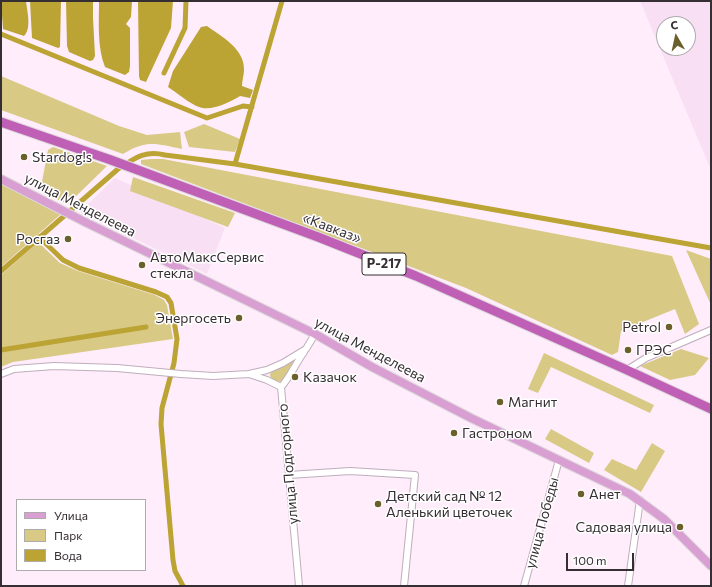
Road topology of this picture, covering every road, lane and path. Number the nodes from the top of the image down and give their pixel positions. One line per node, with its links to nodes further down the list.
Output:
1 (1, 122): 6 (highway, «Кавказ» / Р-217)
2 (1, 179): 4 (main road, улица Менделеева)
3 (711, 330): 6 (street)
4 (315, 334): 5 (street, улица Подгорного); 11 (main road, улица Менделеева)
5 (306, 349): 8 (street); 9 (street, улица Подгорного)
6 (627, 370): 10 (highway, «Кавказ» / Р-217)
7 (1, 374): 8 (street)
8 (249, 374): 9 (street)
9 (281, 387): 12 (street, улица Подгорного)
10 (711, 409)
11 (559, 460): 13 (main road, улица Менделеева); 17 (street, улица Победы)
12 (289, 475): 15 (street, улица Подгорного); 16 (street)
13 (640, 500): 14 (main road, улица Менделеева); 18 (street)
14 (711, 566)
15 (299, 586)
16 (404, 586)
17 (524, 586)
18 (628, 586)

